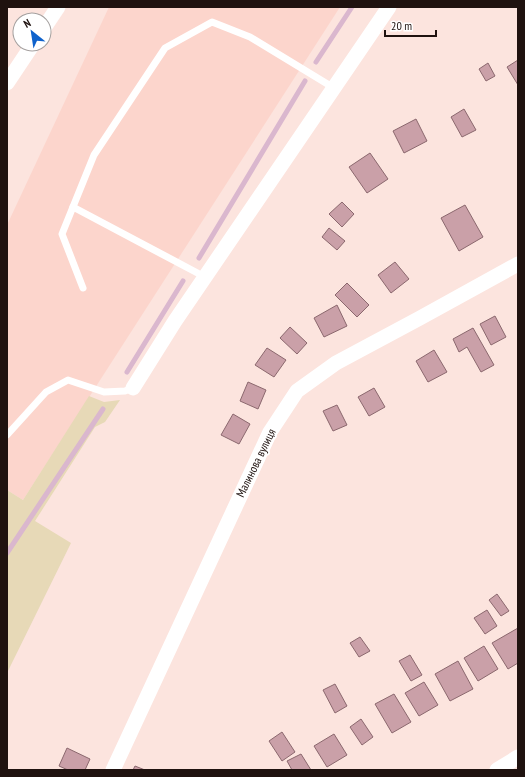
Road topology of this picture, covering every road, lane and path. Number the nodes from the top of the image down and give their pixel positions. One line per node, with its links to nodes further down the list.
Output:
1 (58, 7): 3 (street)
2 (389, 7): 6 (street)
3 (52, 16)
4 (28, 52): 5 (street)
5 (7, 83)
6 (334, 88): 7 (lane); 9 (street)
7 (73, 208): 9 (lane); 10 (lane)
8 (518, 264): 14 (street, Малинова вулиця)
9 (205, 277): 11 (street)
10 (83, 288)
11 (133, 388): 12 (lane)
12 (7, 435)
13 (518, 757): 15 (street)
14 (113, 770)
15 (497, 770)

